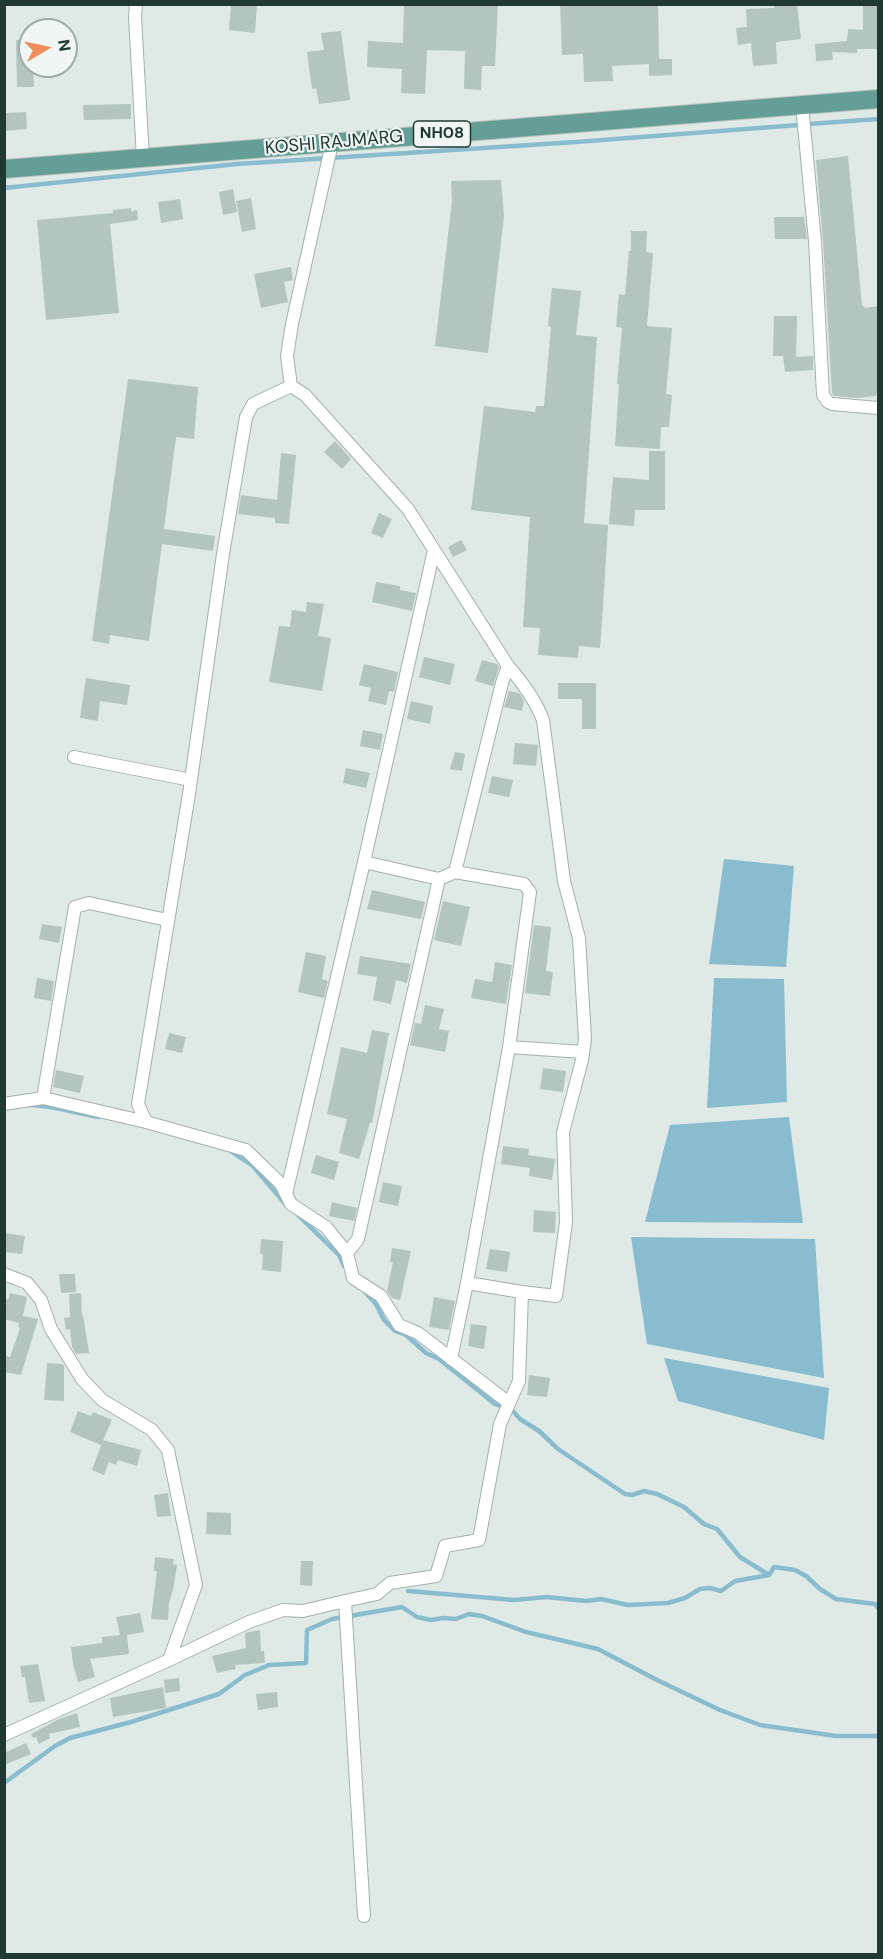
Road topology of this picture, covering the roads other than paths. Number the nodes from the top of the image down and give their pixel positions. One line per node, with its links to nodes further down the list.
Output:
1 (136, 4): 5 (street)
2 (879, 99): 3 (main road, KOSHI RAJMARG / NH08)
3 (802, 105): 4 (main road, KOSHI RAJMARG / NH08); 8 (street)
4 (332, 143): 5 (main road, KOSHI RAJMARG / NH08); 7 (street)
5 (143, 158): 6 (main road, KOSHI RAJMARG / NH08)
6 (4, 170)
7 (291, 386): 9 (street); 12 (street)
8 (879, 408)
9 (434, 550): 10 (street); 13 (street)
10 (508, 666): 14 (street); 18 (street)
11 (74, 757): 12 (street)
12 (191, 780): 16 (street)
13 (364, 862): 15 (street); 22 (street)
14 (455, 872): 15 (street); 17 (street)
15 (439, 879): 23 (street)
16 (167, 920): 19 (street); 21 (street)
17 (509, 1047): 18 (street); 25 (street)
18 (583, 1052): 26 (street)
19 (43, 1098): 20 (street); 21 (street)
20 (4, 1104)
21 (146, 1122): 22 (street)
22 (286, 1194): 23 (street)
23 (347, 1252): 27 (street)
24 (4, 1274): 30 (street)
25 (467, 1283): 26 (street); 27 (street)
26 (522, 1292): 28 (street)
27 (451, 1359): 28 (street)
28 (509, 1403): 29 (street)
29 (345, 1611): 30 (street); 32 (street)
30 (170, 1660): 31 (street)
31 (4, 1735)
32 (364, 1916)

